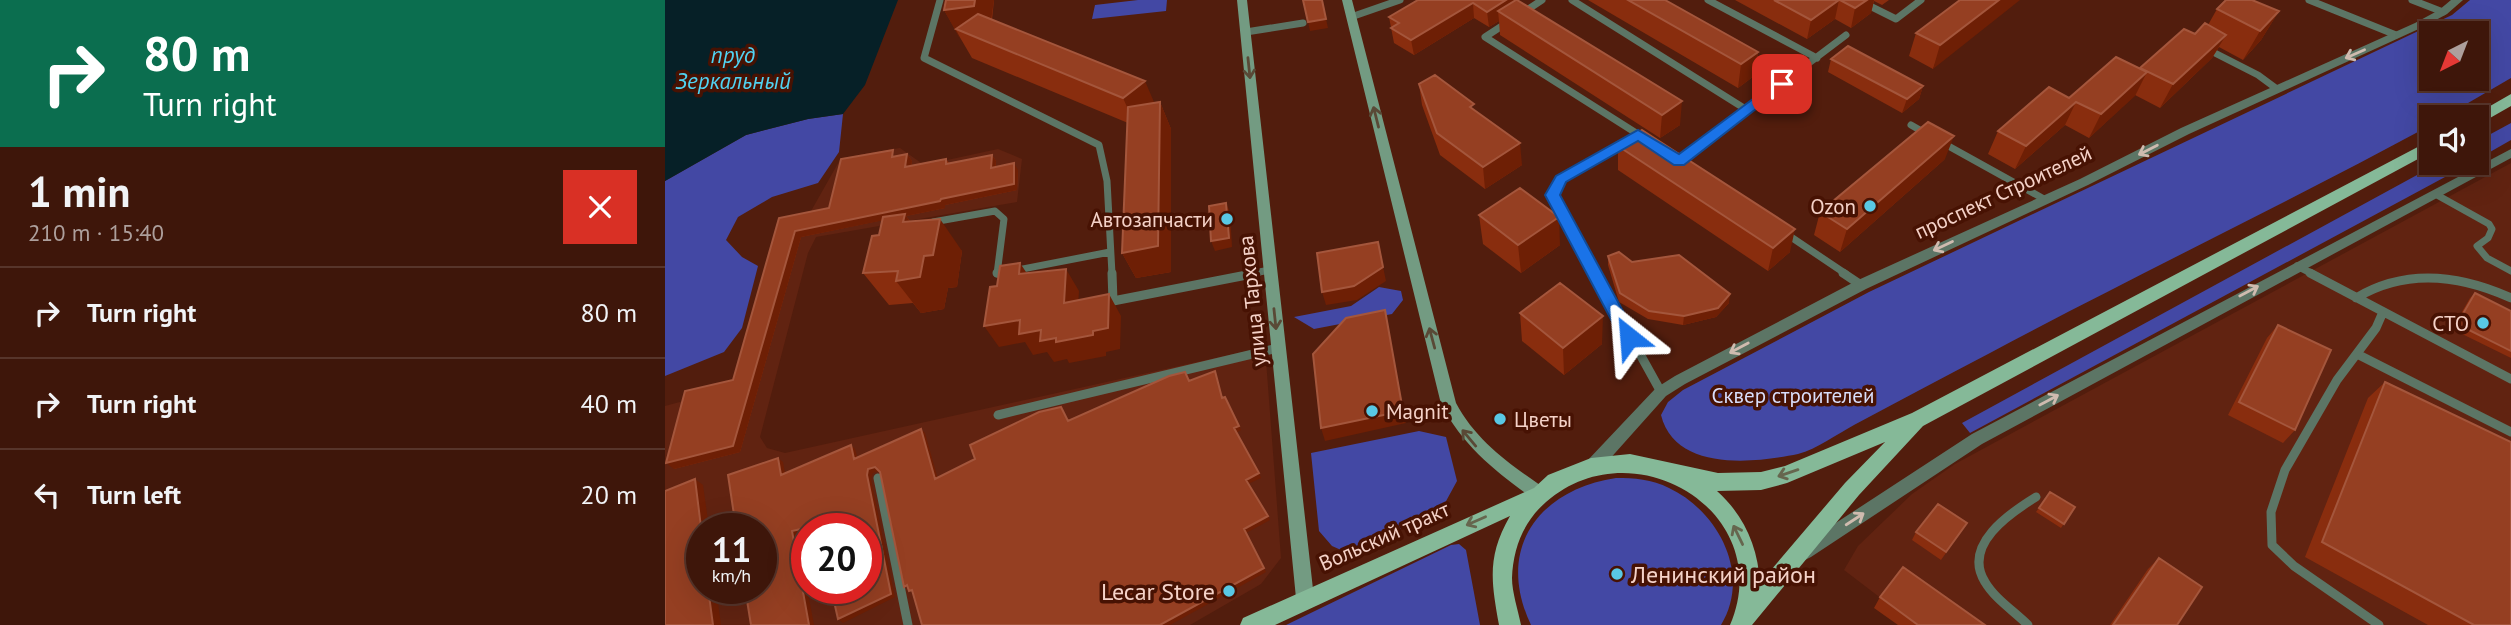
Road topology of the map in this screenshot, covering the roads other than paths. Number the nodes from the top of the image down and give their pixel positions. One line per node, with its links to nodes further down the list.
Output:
1 (940, 0): 37 (lane)
2 (1243, 0): 16 (main road, улица Тархова)
3 (1347, 0): 14 (main road)
4 (1401, 0): 14 (lane)
5 (1542, 0): 26 (lane)
6 (1572, 0): 23 (lane)
7 (1709, 0): 20 (lane)
8 (1858, 0): 9 (lane)
9 (1921, 0)
10 (2309, 0): 18 (lane)
11 (2412, 0): 13 (lane)
12 (2458, 0): 13 (street, проспект Строителей)
13 (2444, 12): 18 (street, проспект Строителей)
14 (1351, 17): 55 (main road, one-way to 14)
15 (1303, 23): 16 (lane)
16 (1246, 32): 39 (main road, улица Тархова, one-way to 39)
17 (1846, 35): 20 (lane)
18 (2396, 35): 21 (street, проспект Строителей, one-way to 21)
19 (2200, 46): 21 (lane)
20 (1817, 58): 23 (lane)
21 (2277, 89): 34 (street, проспект Строителей, one-way to 34)
22 (2511, 99): 24 (main road)
23 (1747, 110): 31 (lane)
24 (2489, 113)
25 (1911, 125): 34 (lane)
26 (1638, 135): 27 (lane); 48 (lane)
27 (1648, 141)
28 (2419, 151): 50 (main road)
29 (2511, 153): 33 (street)
30 (1669, 155): 31 (lane)
31 (1679, 161): 32 (lane)
32 (1691, 169)
33 (2437, 195): 38 (street); 40 (lane)
34 (2045, 199): 41 (street, проспект Строителей, one-way to 41)
35 (927, 223): 37 (lane)
36 (1781, 231): 41 (lane)
37 (1110, 252): 39 (lane)
38 (2296, 266): 42 (lane); 57 (street, one-way to 38)
39 (1270, 270): 45 (main road, улица Тархова, one-way to 45)
40 (2511, 271)
41 (1861, 285): 48 (street, проспект Строителей, one-way to 48)
42 (2356, 298): 43 (lane); 44 (lane)
43 (2511, 298)
44 (2383, 312): 46 (lane); 47 (lane)
45 (1278, 348): 49 (lane); 58 (main road, улица Тархова)
46 (2357, 355): 51 (lane); 64 (lane)
47 (2511, 379)
48 (1661, 392): 52 (street, проспект Строителей)
49 (998, 415)
50 (1919, 419): 53 (main road, one-way to 53); 57 (main road)
51 (2511, 432)
52 (1593, 466): 53 (main road); 55 (main road)
53 (1676, 474): 59 (main road, one-way to 53)
54 (878, 478): 60 (lane)
55 (1538, 493): 58 (main road, Вольский тракт, one-way to 58); 62 (main road)
56 (2036, 497): 63 (lane)
57 (1798, 556): 59 (main road)
58 (1304, 598): 61 (main road, Вольский тракт)
59 (1743, 622)
60 (908, 625)
61 (1251, 625)
62 (1510, 625)
63 (2028, 625)
64 (2379, 625)

